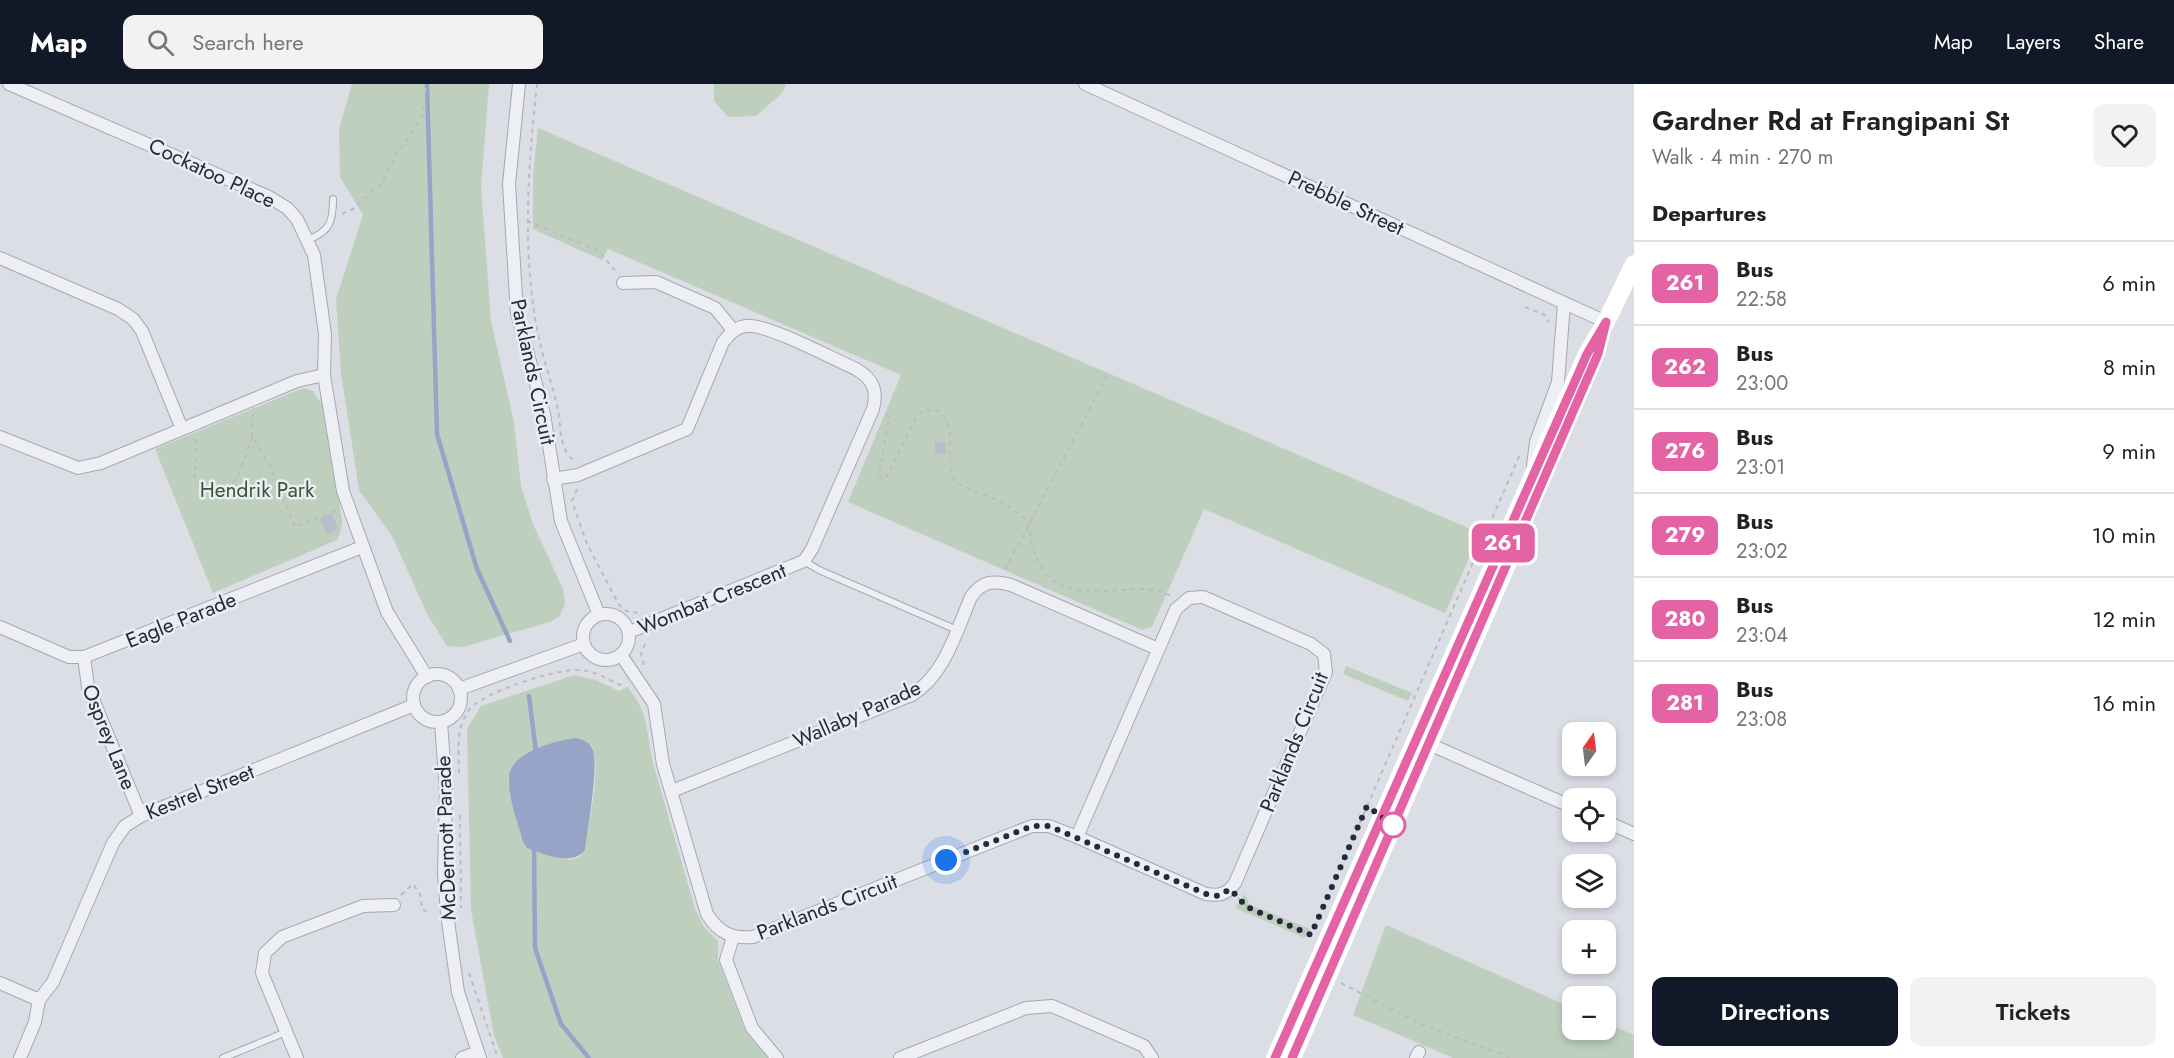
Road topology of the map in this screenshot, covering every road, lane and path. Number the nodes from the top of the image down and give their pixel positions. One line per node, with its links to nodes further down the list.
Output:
1 (9, 84): 9 (street, Cockatoo Place)
2 (426, 84): 7 (path)
3 (519, 84): 28 (street, Parklands Circuit)
4 (537, 84): 8 (path)
5 (1085, 84): 13 (street, Prebble Street)
6 (333, 199): 7 (lane)
7 (333, 218): 9 (lane)
8 (527, 221): 12 (path); 27 (path)
9 (308, 240): 18 (street, Cockatoo Place)
10 (0, 258): 23 (street)
11 (1634, 264): 15 (street)
12 (623, 283): 16 (street)
13 (1564, 303): 15 (street, Prebble Street); 29 (street)
14 (1525, 307): 17 (path)
15 (1606, 322): 29 (street); 50 (street)
16 (733, 330): 21 (street, Wombat Crescent); 27 (street)
17 (1551, 332)
18 (324, 375): 20 (street); 30 (street, Cockatoo Place)
19 (1107, 376): 31 (path)
20 (250, 401): 22 (street); 24 (path)
21 (873, 409): 31 (path); 33 (street, Wombat Crescent)
22 (198, 422): 23 (street); 24 (path)
23 (182, 429): 25 (street)
24 (252, 436): 30 (path)
25 (0, 437)
26 (1521, 452): 59 (path)
27 (578, 475): 28 (street); 37 (path)
28 (553, 479): 36 (street, Parklands Circuit)
29 (1530, 481): 80 (street)
30 (348, 506): 32 (street, Cockatoo Place)
31 (1029, 525): 34 (path); 35 (path)
32 (362, 547): 44 (street, Eagle Parade); 46 (street, Cockatoo Place)
33 (804, 561): 37 (street, Wombat Crescent); 39 (lane)
34 (1000, 582): 39 (street, Wallaby Parade); 42 (street)
35 (1181, 603): 42 (street); 60 (street, Parklands Circuit)
36 (599, 615): 40 (street); 41 (street)
37 (647, 624): 40 (street, Wombat Crescent); 45 (path)
38 (0, 627): 44 (street)
39 (957, 630): 52 (street, Wallaby Parade)
40 (629, 632): 43 (street)
41 (584, 644): 43 (street); 47 (street)
42 (1158, 649): 58 (street)
43 (621, 655): 45 (street, Parklands Circuit)
44 (84, 657): 55 (street, Osprey Lane)
45 (635, 676): 51 (path); 52 (street, Parklands Circuit)
46 (427, 677): 47 (street); 48 (street)
47 (459, 689): 49 (street)
48 (414, 705): 49 (street); 55 (street, Kestrel Street)
49 (441, 722): 71 (street, McDermott Parade)
50 (1429, 744): 53 (street); 67 (street)
51 (459, 776)
52 (672, 790): 65 (street, Parklands Circuit)
53 (1562, 803)
54 (460, 808): 62 (path)
55 (141, 816): 69 (street, Kestrel Street)
56 (1616, 826): 57 (street)
57 (1634, 834)
58 (1077, 837): 60 (street, Parklands Circuit); 65 (street, Parklands Circuit)
59 (1348, 849)
60 (1230, 889): 64 (path)
61 (394, 905): 63 (path); 70 (street)
62 (461, 910)
63 (429, 913)
64 (1311, 935)
65 (733, 937): 77 (street)
66 (467, 966): 76 (path)
67 (1327, 976): 81 (street); 82 (path)
68 (0, 983): 69 (street)
69 (39, 1000): 72 (street, Kestrel Street)
70 (287, 1032): 73 (lane); 74 (street)
71 (479, 1055): 75 (street)
72 (20, 1058)
73 (223, 1058)
74 (297, 1058)
75 (462, 1058)
76 (498, 1058)
77 (777, 1058)
78 (900, 1058): 79 (street)
79 (1152, 1058)
80 (1275, 1058)
81 (1292, 1058)
82 (1512, 1058)

